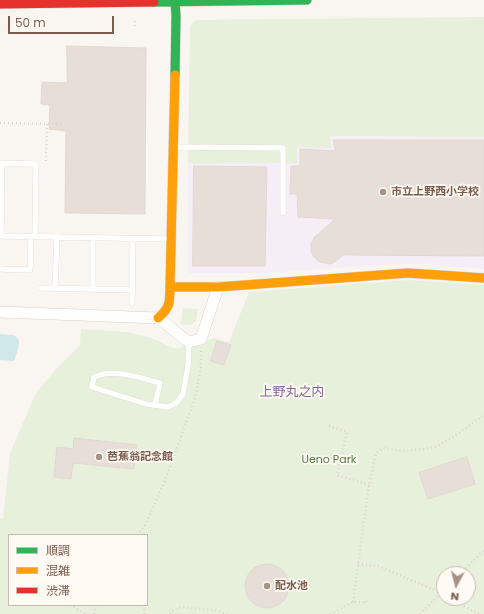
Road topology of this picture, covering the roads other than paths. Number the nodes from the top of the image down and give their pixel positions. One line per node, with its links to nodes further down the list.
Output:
1 (307, 0): 2 (main road)
2 (176, 2): 3 (main road); 4 (main road)
3 (0, 4)
4 (173, 147): 5 (lane); 11 (main road)
5 (283, 213)
6 (1, 236): 7 (lane); 7 (lane)
7 (33, 237): 8 (lane); 12 (lane)
8 (57, 237): 9 (lane); 17 (lane)
9 (93, 238): 10 (lane); 18 (lane)
10 (133, 239): 11 (lane); 19 (lane)
11 (171, 239): 14 (main road)
12 (0, 269)
13 (484, 278): 15 (main road)
14 (170, 287): 15 (main road); 22 (main road)
15 (218, 287): 23 (street)
16 (41, 288): 17 (lane)
17 (55, 288): 18 (lane)
18 (93, 289): 19 (lane)
19 (133, 290): 20 (lane)
20 (132, 303)
21 (0, 312): 22 (street)
22 (158, 318): 23 (street)
23 (189, 342): 24 (lane)
24 (155, 405): 24 (lane)

